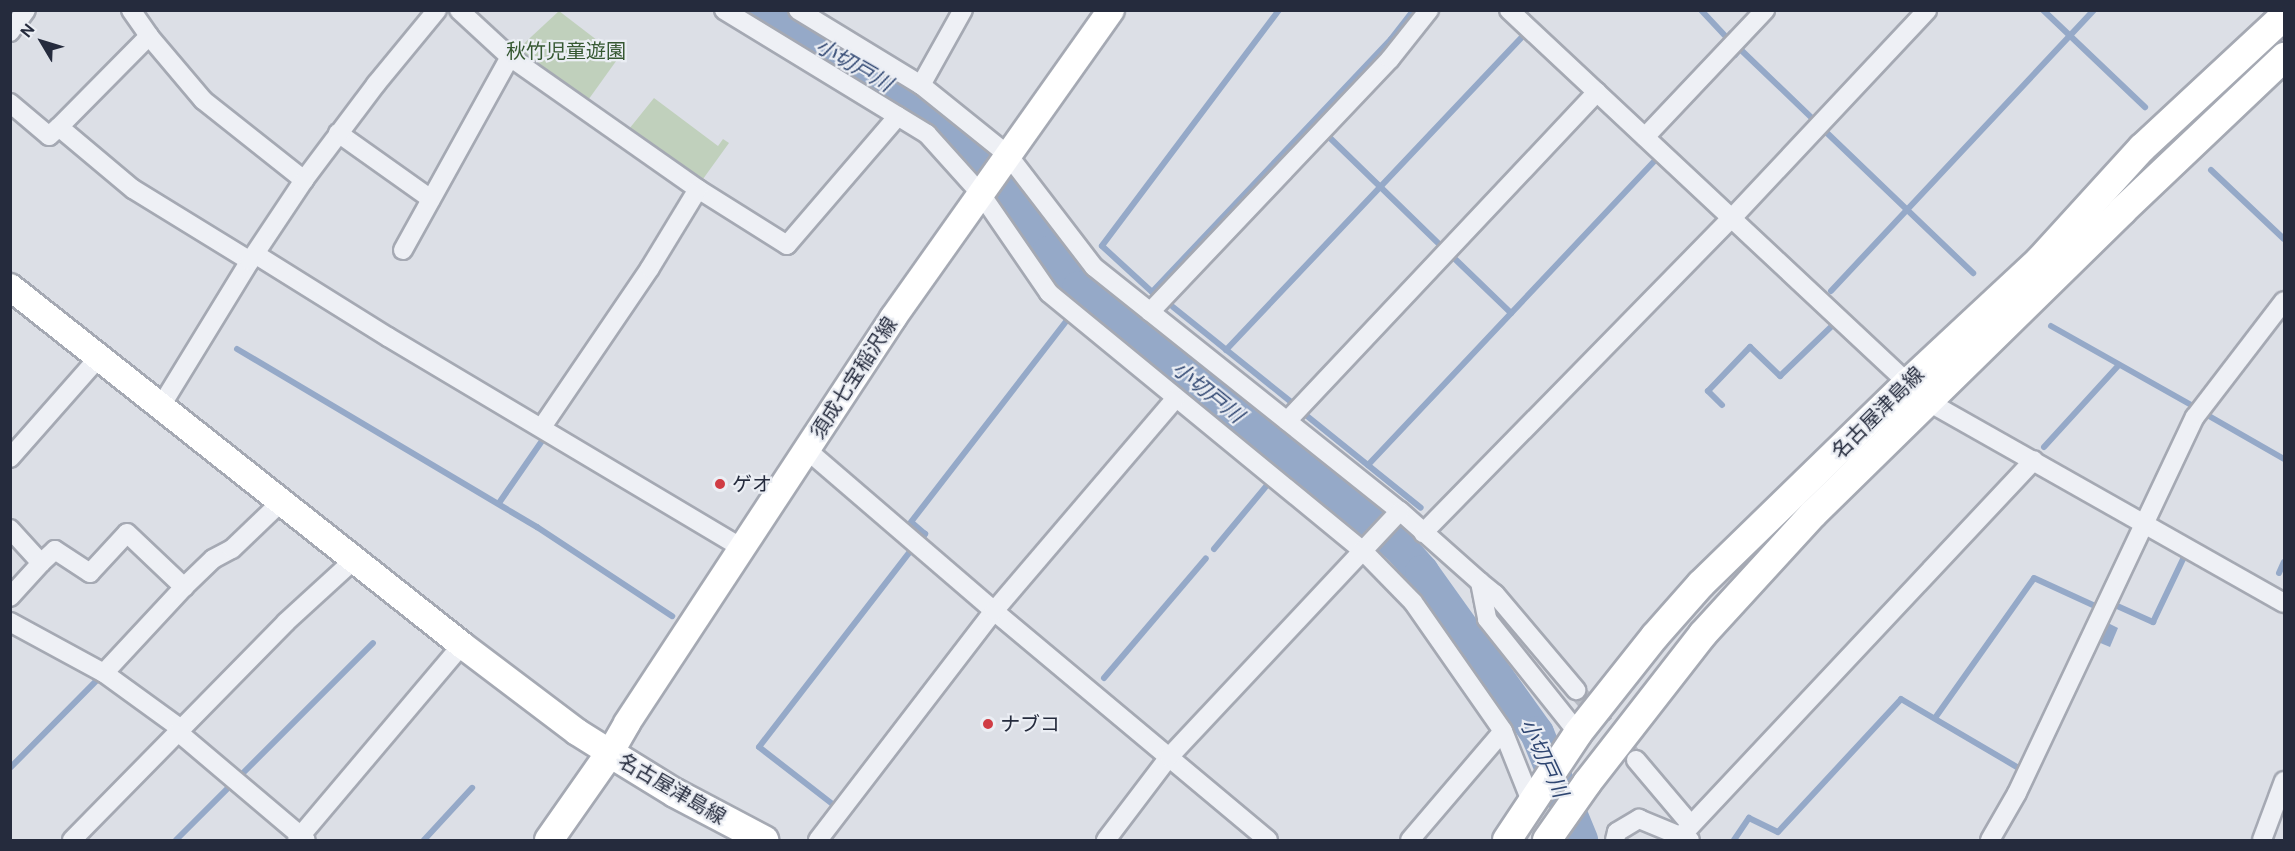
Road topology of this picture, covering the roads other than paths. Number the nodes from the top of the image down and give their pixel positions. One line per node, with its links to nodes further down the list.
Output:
1 (26, 10): 14 (street)
2 (131, 10): 15 (street)
3 (437, 10): 23 (street)
4 (459, 10): 16 (street)
5 (724, 10): 21 (street)
6 (798, 10): 18 (street)
7 (963, 10): 18 (street)
8 (1112, 10): 25 (main road, 須成七宝稲沢線)
9 (1429, 10): 35 (street)
10 (1509, 10): 19 (street)
11 (1765, 10): 24 (street)
12 (1928, 10): 30 (street)
13 (2284, 16): 37 (main road, 名古屋津島線)
14 (10, 32)
15 (149, 36): 22 (street); 26 (street)
16 (510, 57): 27 (street); 29 (street)
17 (2284, 57): 37 (main road, 名古屋津島線)
18 (921, 85): 25 (street)
19 (1597, 92): 24 (street); 40 (street)
20 (10, 103): 22 (street)
21 (898, 116): 27 (street); 28 (street)
22 (59, 128): 32 (street)
23 (338, 134): 26 (street); 29 (street)
24 (1646, 137): 30 (street)
25 (1005, 160): 28 (main road, 須成七宝稲沢線); 35 (street)
26 (304, 180): 32 (street)
27 (698, 189): 41 (street)
28 (982, 192): 38 (street); 43 (main road, 須成七宝稲沢線)
29 (431, 199): 31 (street)
30 (1732, 218): 37 (street); 49 (street)
31 (403, 250)
32 (252, 257): 39 (street); 41 (street)
33 (10, 287): 36 (main road)
34 (2284, 301): 47 (street)
35 (1150, 312): 40 (street)
36 (99, 357): 39 (main road); 42 (street)
37 (1917, 392): 44 (street); 65 (main road, 名古屋津島線); 72 (main road, 名古屋津島線)
38 (1175, 399): 51 (street); 58 (street)
39 (161, 406): 45 (main road)
40 (1287, 421): 46 (street)
41 (542, 428): 50 (street)
42 (14, 448)
43 (807, 450): 50 (main road, 須成七宝稲沢線); 58 (street)
44 (2034, 460): 47 (street); 71 (street)
45 (281, 502): 52 (main road); 55 (street)
46 (1398, 514): 49 (street); 51 (street)
47 (2145, 524): 57 (street); 83 (street)
48 (10, 529): 53 (street)
49 (1423, 533): 54 (street)
50 (743, 549): 66 (main road, 須成七宝稲沢線)
51 (1365, 549): 64 (street); 67 (street)
52 (354, 560): 60 (main road); 63 (street)
53 (41, 563): 55 (street); 56 (street)
54 (1480, 582): 62 (street); 65 (street)
55 (184, 587): 61 (street)
56 (10, 597)
57 (2284, 603)
58 (994, 611): 67 (street); 77 (street)
59 (10, 622): 61 (street)
60 (462, 645): 66 (main road); 74 (street)
61 (104, 673): 63 (street)
62 (1576, 690)
63 (180, 731): 74 (street); 75 (street)
64 (1503, 731): 70 (street); 80 (street)
65 (1573, 740): 70 (main road, 名古屋津島線)
66 (610, 753): 73 (main road, 名古屋津島線); 76 (main road, 名古屋津島線)
67 (1169, 757): 78 (street); 79 (street)
68 (1636, 760): 71 (street)
69 (2284, 781): 84 (street)
70 (1533, 798): 81 (main road, 名古屋津島線)
71 (1688, 833): 82 (street)
72 (1550, 837)
73 (751, 838)
74 (302, 839)
75 (72, 840)
76 (549, 840)
77 (818, 840)
78 (1106, 840)
79 (1268, 840)
80 (1410, 840)
81 (1507, 840)
82 (1615, 840)
83 (1990, 840)
84 (2264, 840)

